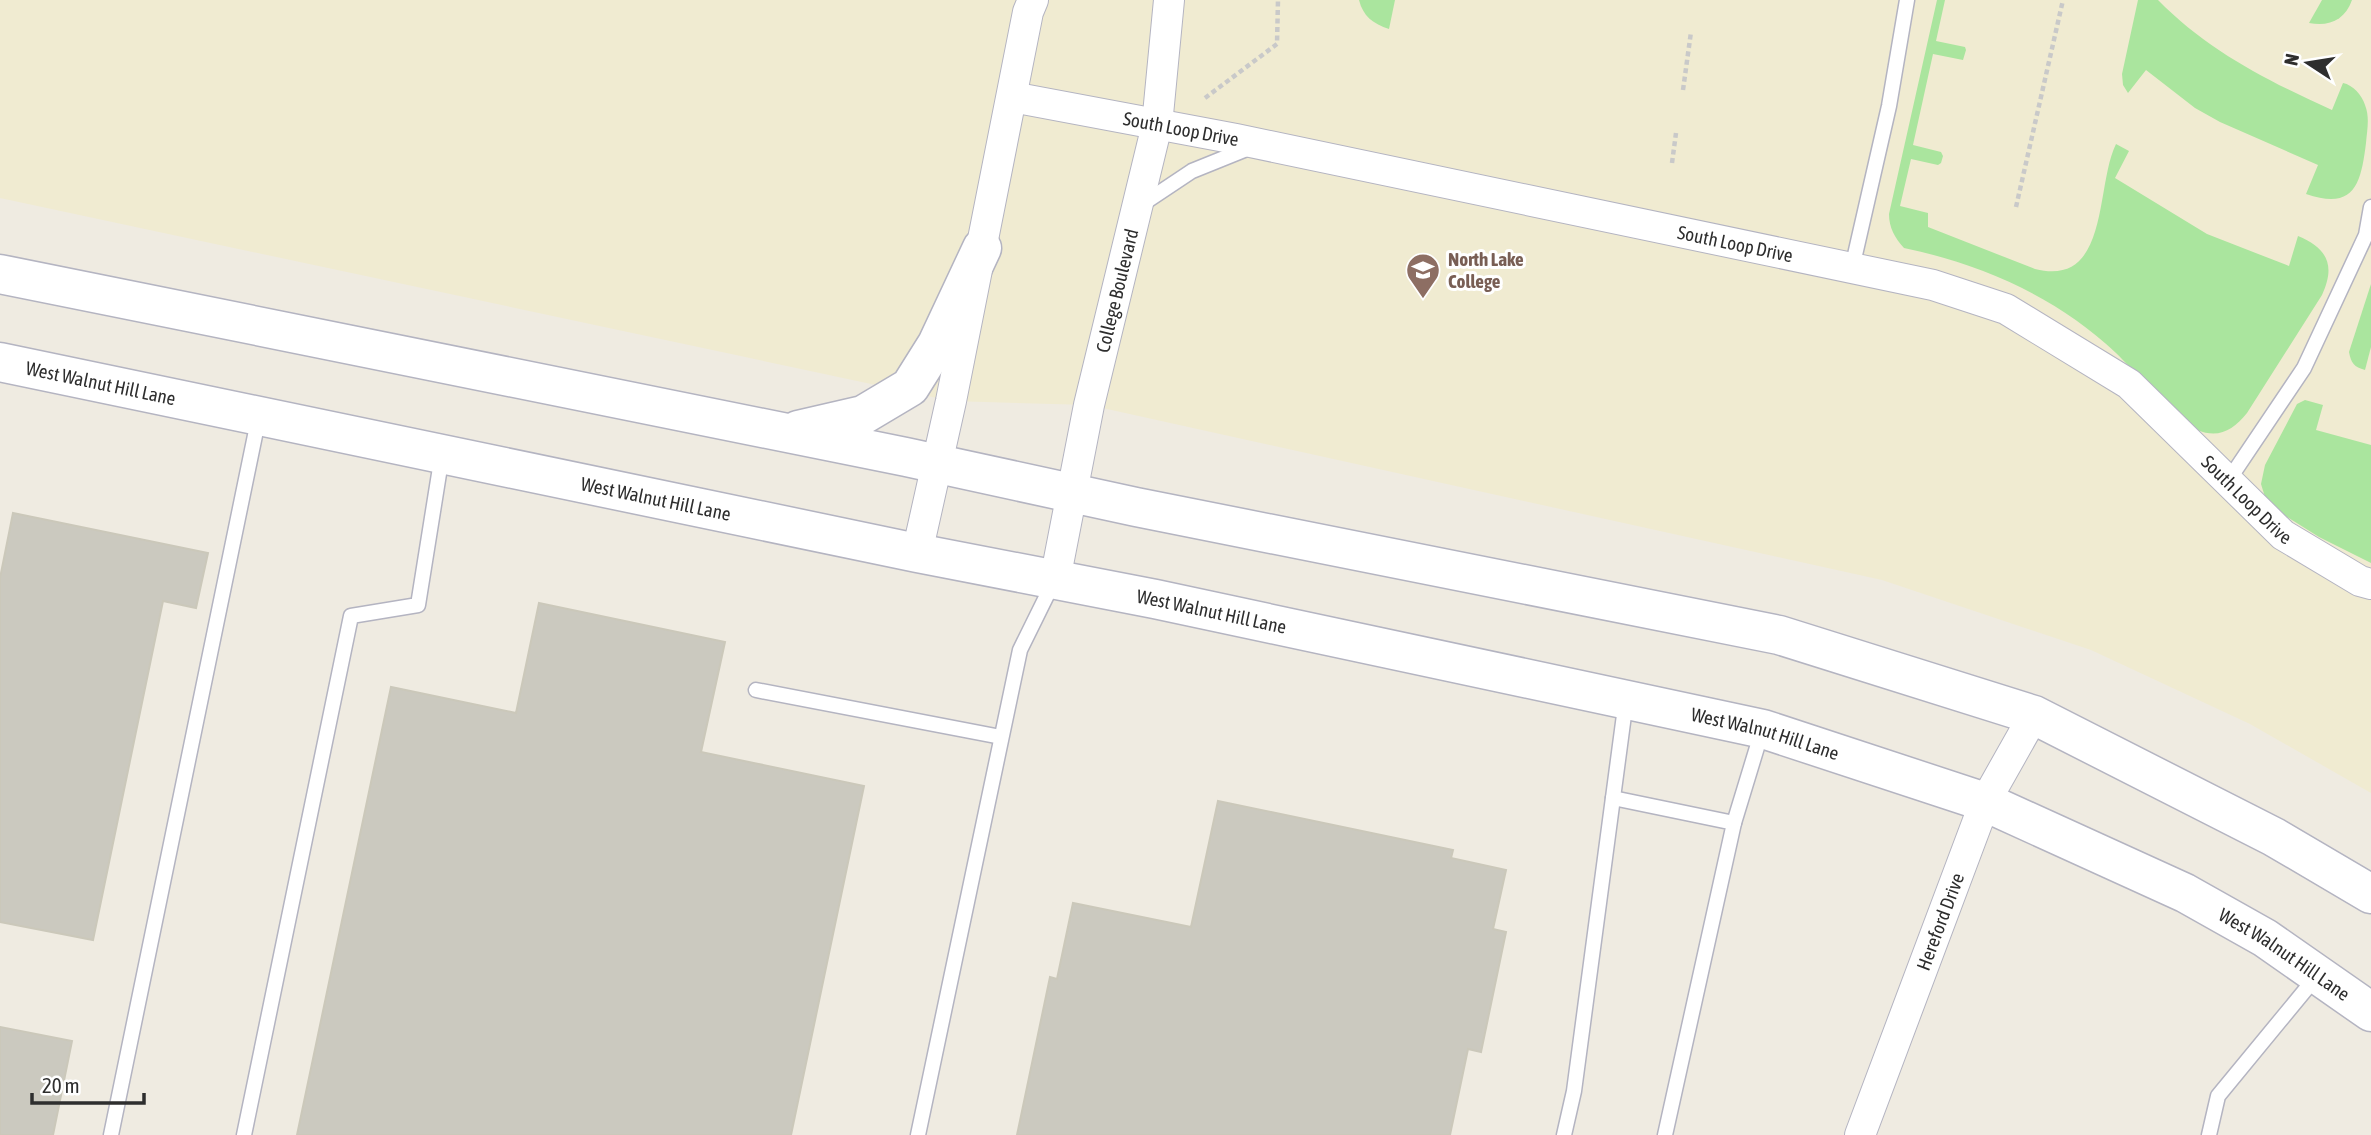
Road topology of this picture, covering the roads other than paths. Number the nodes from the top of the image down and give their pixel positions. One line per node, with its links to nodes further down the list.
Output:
1 (1033, 0): 4 (street)
2 (1170, 0): 5 (street, College Boulevard)
3 (1907, 0): 10 (lane)
4 (1012, 97): 5 (street, South Loop Drive); 9 (street)
5 (1157, 125): 6 (street, South Loop Drive); 7 (street, College Boulevard)
6 (1259, 144): 7 (lane); 10 (street, South Loop Drive)
7 (1137, 207): 18 (street, College Boulevard)
8 (2371, 207): 17 (lane)
9 (982, 248): 14 (main road); 16 (street)
10 (1852, 268): 17 (street, South Loop Drive)
11 (0, 274): 14 (main road)
12 (0, 362): 13 (main road, West Walnut Hill Lane)
13 (259, 416): 15 (main road, West Walnut Hill Lane); 33 (lane)
14 (786, 433): 16 (main road)
15 (442, 454): 19 (main road, West Walnut Hill Lane); 34 (lane)
16 (937, 464): 18 (main road); 19 (street)
17 (2228, 481): 21 (street, South Loop Drive)
18 (1072, 494): 20 (street, College Boulevard); 24 (main road)
19 (917, 553): 20 (main road, West Walnut Hill Lane)
20 (1055, 580): 23 (main road, West Walnut Hill Lane); 26 (lane)
21 (2371, 584)
22 (756, 690): 26 (lane)
23 (1626, 699): 25 (main road, West Walnut Hill Lane); 27 (lane)
24 (2034, 715): 28 (street, Hereford Drive); 30 (main road)
25 (1763, 729): 28 (main road, West Walnut Hill Lane); 29 (lane)
26 (1001, 737): 35 (lane)
27 (1614, 797): 29 (lane); 36 (lane)
28 (1985, 802): 31 (main road, West Walnut Hill Lane); 38 (street, Hereford Drive)
29 (1734, 823): 37 (lane)
30 (2371, 894)
31 (2318, 975): 32 (main road, West Walnut Hill Lane); 39 (lane)
32 (2371, 1012)
33 (111, 1135)
34 (244, 1135)
35 (918, 1135)
36 (1564, 1135)
37 (1665, 1135)
38 (1860, 1135)
39 (2210, 1135)

